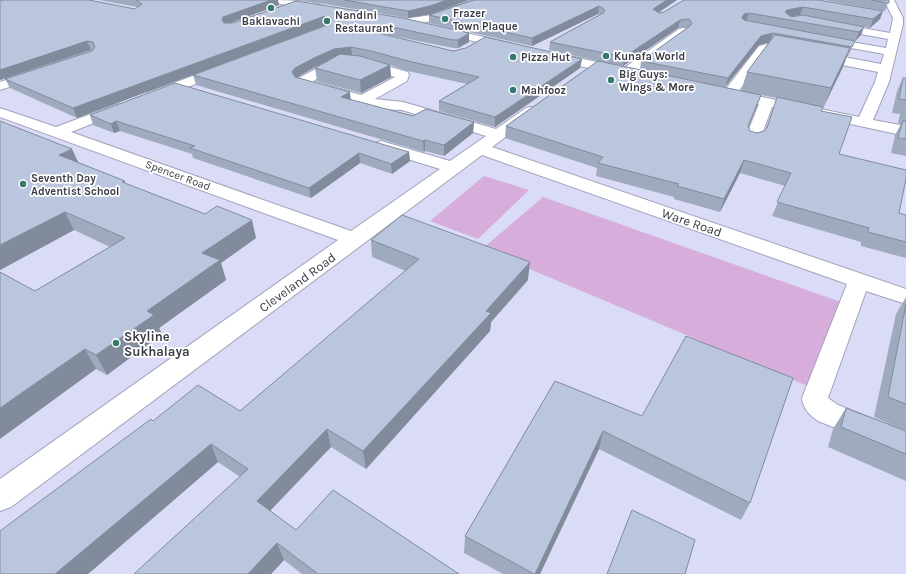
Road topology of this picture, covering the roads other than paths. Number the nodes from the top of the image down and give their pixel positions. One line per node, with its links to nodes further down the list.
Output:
1 (275, 0): 6 (street)
2 (320, 0): 6 (street)
3 (457, 0): 10 (street)
4 (483, 0): 10 (street)
5 (889, 0): 13 (street)
6 (300, 5): 7 (street); 8 (street)
7 (328, 9)
8 (273, 12)
9 (883, 16): 13 (street)
10 (401, 21): 15 (street)
11 (824, 24): 13 (street)
12 (683, 31): 22 (street)
13 (900, 31): 18 (street)
14 (815, 38): 18 (street)
15 (519, 48)
16 (541, 54): 20 (street)
17 (848, 56): 18 (street)
18 (888, 61): 29 (street); 35 (street)
19 (237, 63): 26 (street)
20 (594, 66): 22 (street); 24 (street)
21 (49, 69): 25 (street)
22 (626, 72): 23 (street)
23 (641, 76)
24 (575, 79)
25 (0, 86)
26 (178, 86): 28 (street); 38 (street)
27 (715, 91): 29 (street)
28 (201, 93)
29 (730, 94): 32 (street)
30 (549, 98): 40 (street, Cleveland Road)
31 (363, 100): 31 (street, Ware Road); 40 (street, Ware Road)
32 (767, 102): 35 (street); 39 (street)
33 (0, 112): 34 (street, Spencer Road)
34 (17, 118): 36 (street); 38 (street, Spencer Road)
35 (864, 123): 37 (street)
36 (0, 124)
37 (906, 131)
38 (57, 132): 43 (street, Spencer Road)
39 (753, 139)
40 (489, 140): 42 (street, Cleveland Road); 44 (street, Ware Road)
41 (368, 142): 42 (street)
42 (452, 167): 43 (street, Cleveland Road)
43 (356, 240): 47 (street, Cleveland Road)
44 (859, 280): 45 (street, Ware Road); 46 (street)
45 (906, 297)
46 (906, 444)
47 (0, 497)

